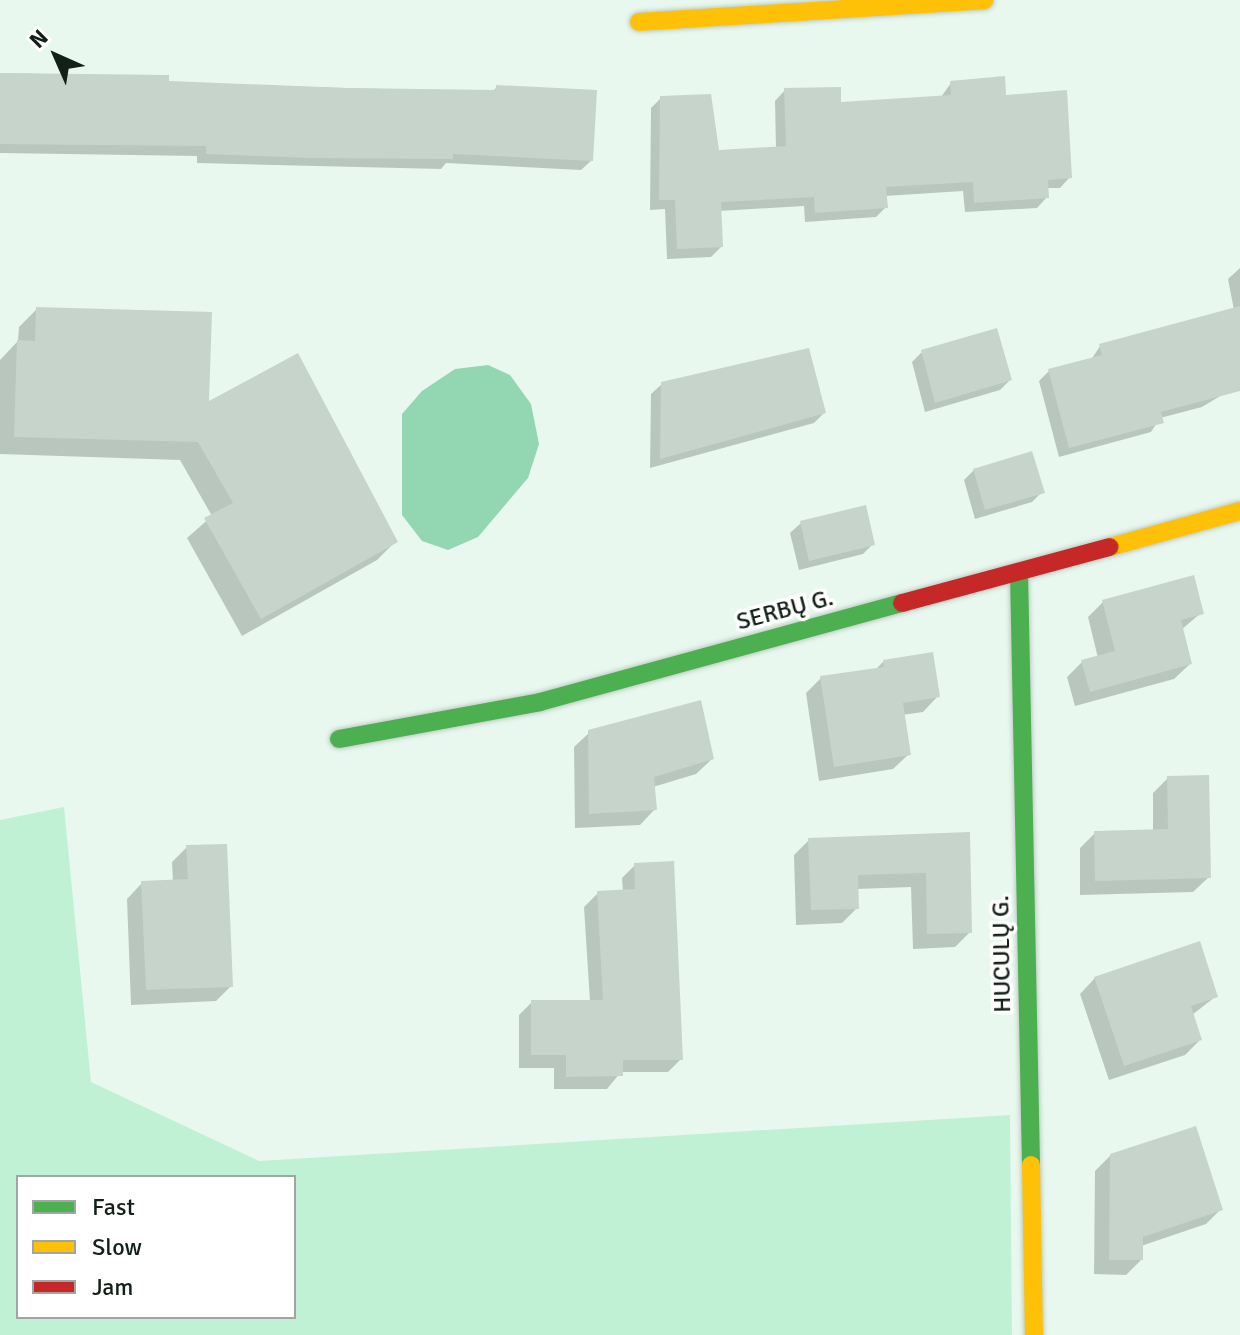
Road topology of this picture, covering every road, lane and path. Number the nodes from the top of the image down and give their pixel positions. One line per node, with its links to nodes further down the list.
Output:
1 (984, 0): 2 (street)
2 (639, 22)
3 (1240, 511): 4 (street, SERBŲ G.)
4 (1019, 572): 5 (street, SERBŲ G.); 6 (street, HUCULŲ G.)
5 (339, 739)
6 (1034, 1335)

